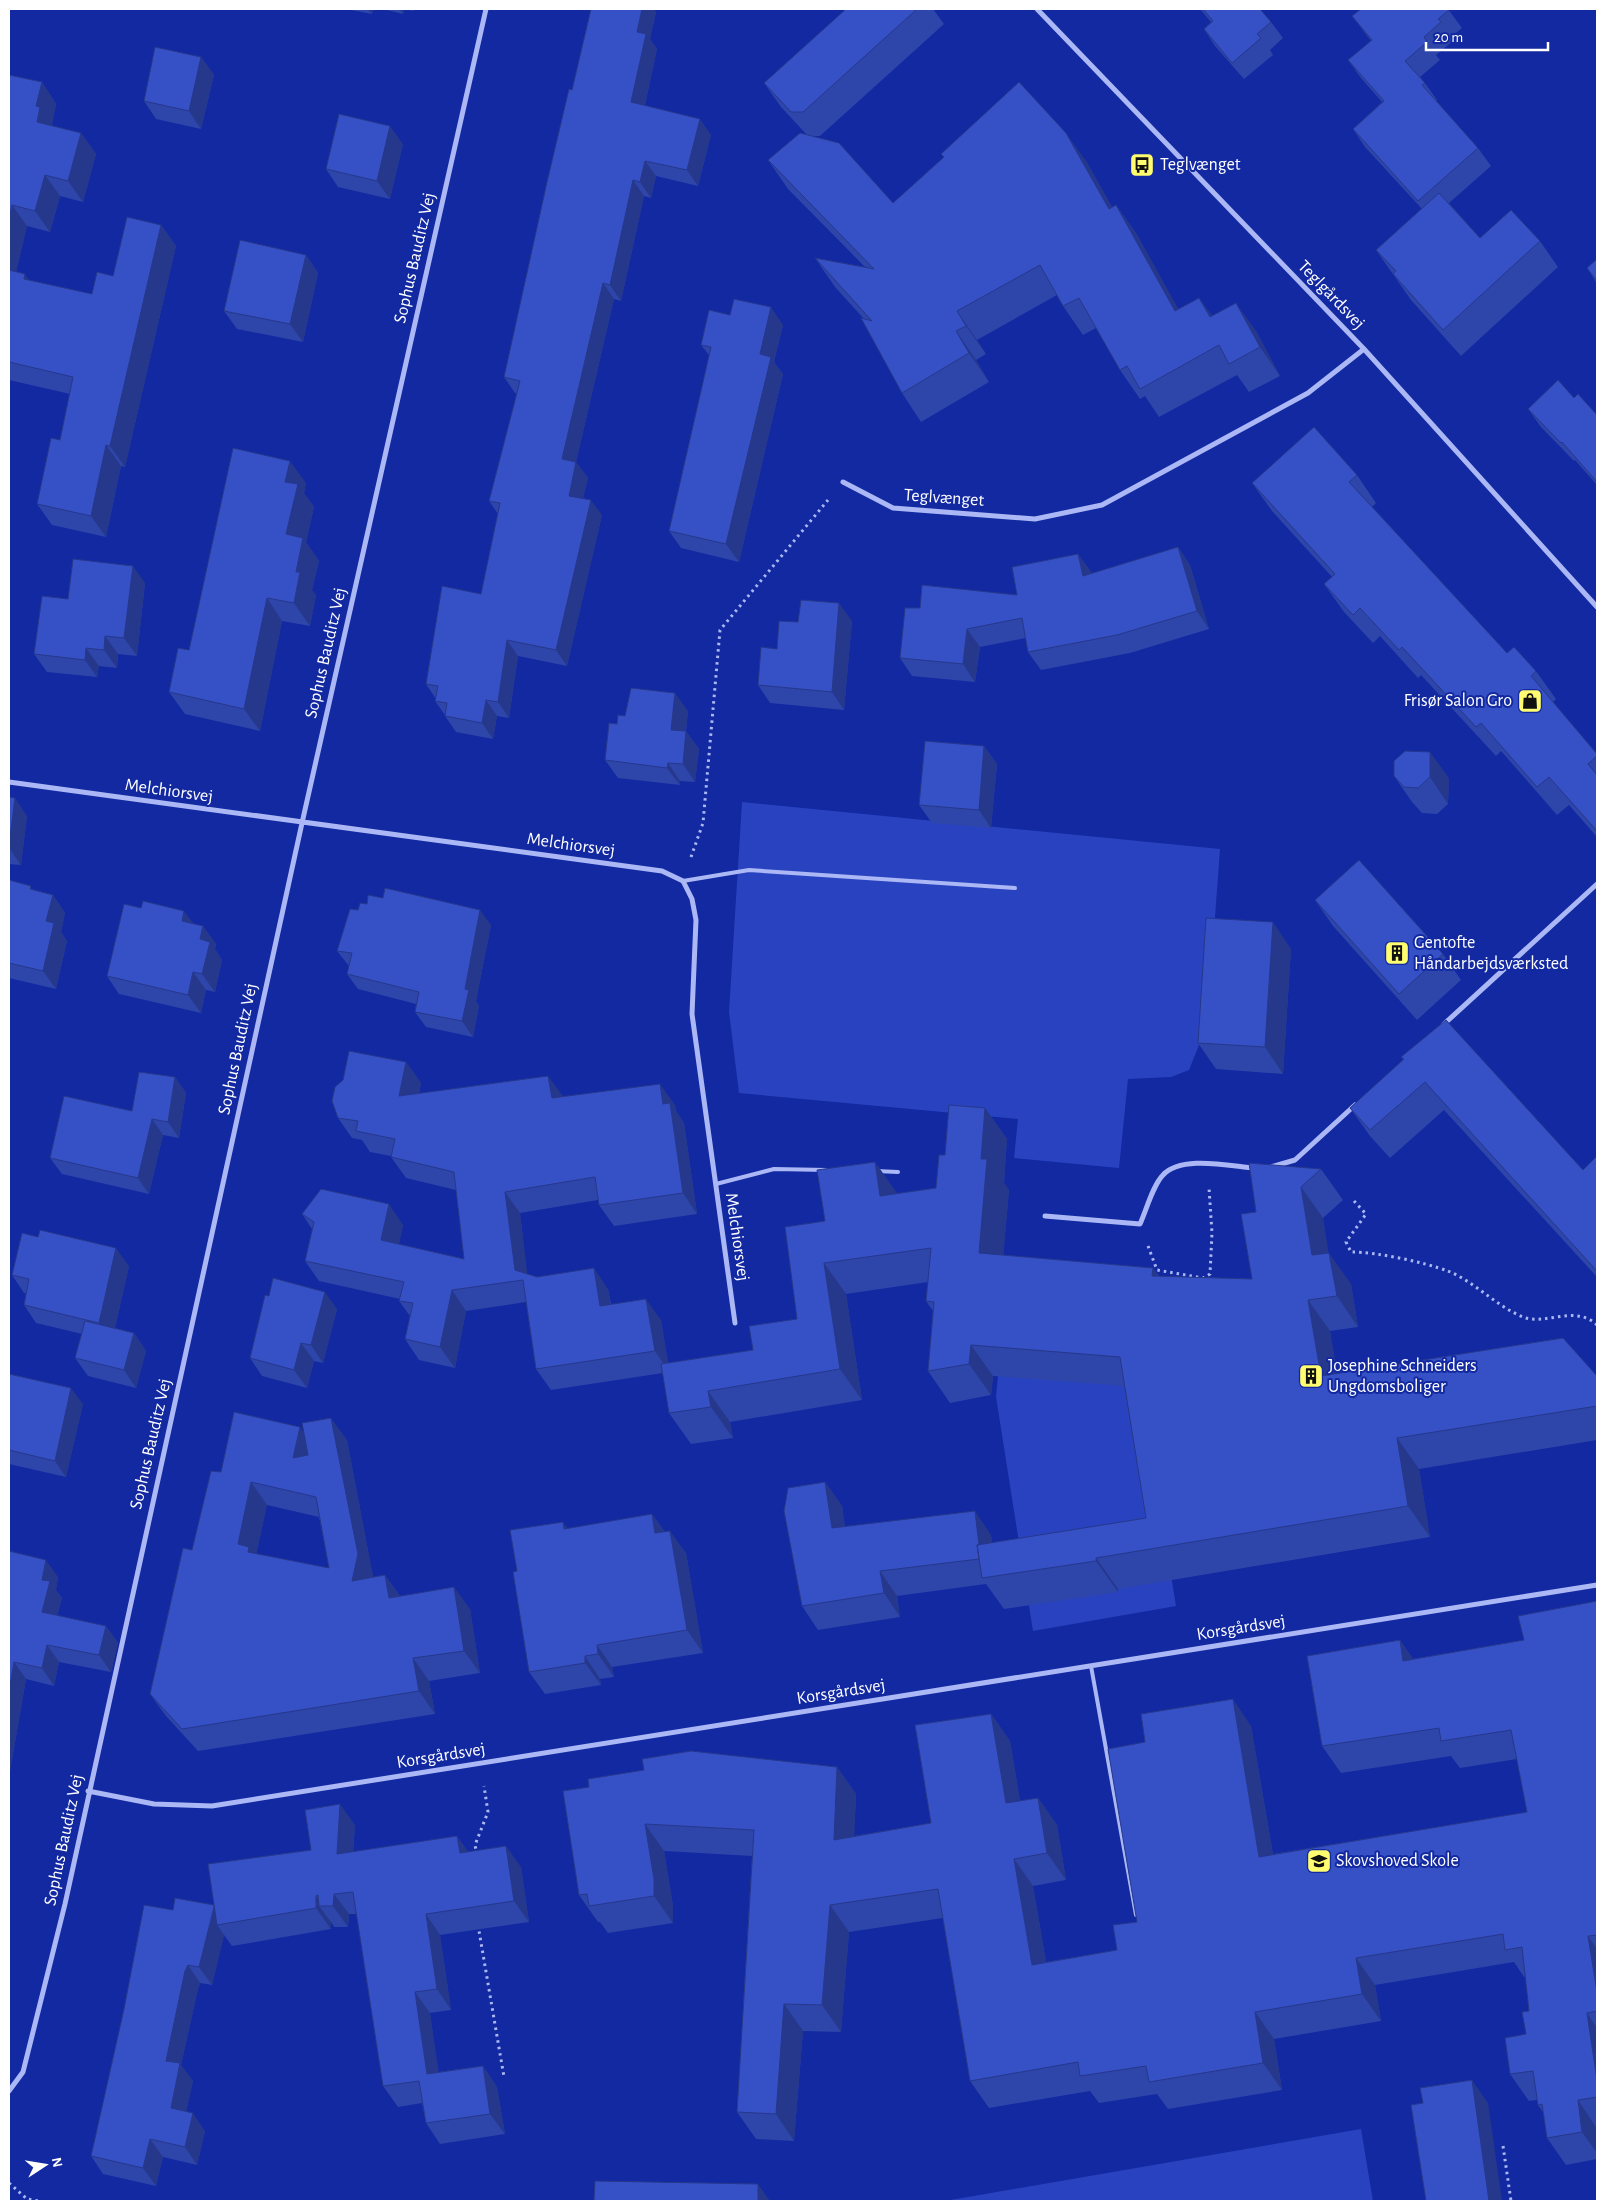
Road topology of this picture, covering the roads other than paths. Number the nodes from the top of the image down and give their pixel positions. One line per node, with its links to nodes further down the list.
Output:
1 (486, 9): 7 (street, Sophus Bauditz Vej)
2 (1037, 9): 3 (street, Teglgårdsvej)
3 (1364, 350): 4 (street, Teglvænget); 5 (street, Teglgårdsvej)
4 (842, 482)
5 (1597, 607)
6 (9, 782): 7 (street, Melchiorsvej)
7 (302, 823): 8 (street, Melchiorsvej); 21 (street, Sophus Bauditz Vej)
8 (683, 881): 10 (lane); 16 (street, Melchiorsvej)
9 (1597, 884): 11 (street)
10 (1015, 888)
11 (1435, 1032)
12 (1358, 1103): 17 (street)
13 (831, 1170): 16 (lane)
14 (870, 1171): 15 (lane)
15 (898, 1172)
16 (716, 1184): 18 (street, Melchiorsvej)
17 (1045, 1216)
18 (735, 1323)
19 (1597, 1585): 20 (street, Korsgårdsvej)
20 (1092, 1666): 21 (street, Korsgårdsvej); 22 (lane)
21 (88, 1791): 23 (street, Sophus Bauditz Vej)
22 (1138, 1925)
23 (9, 2091)

